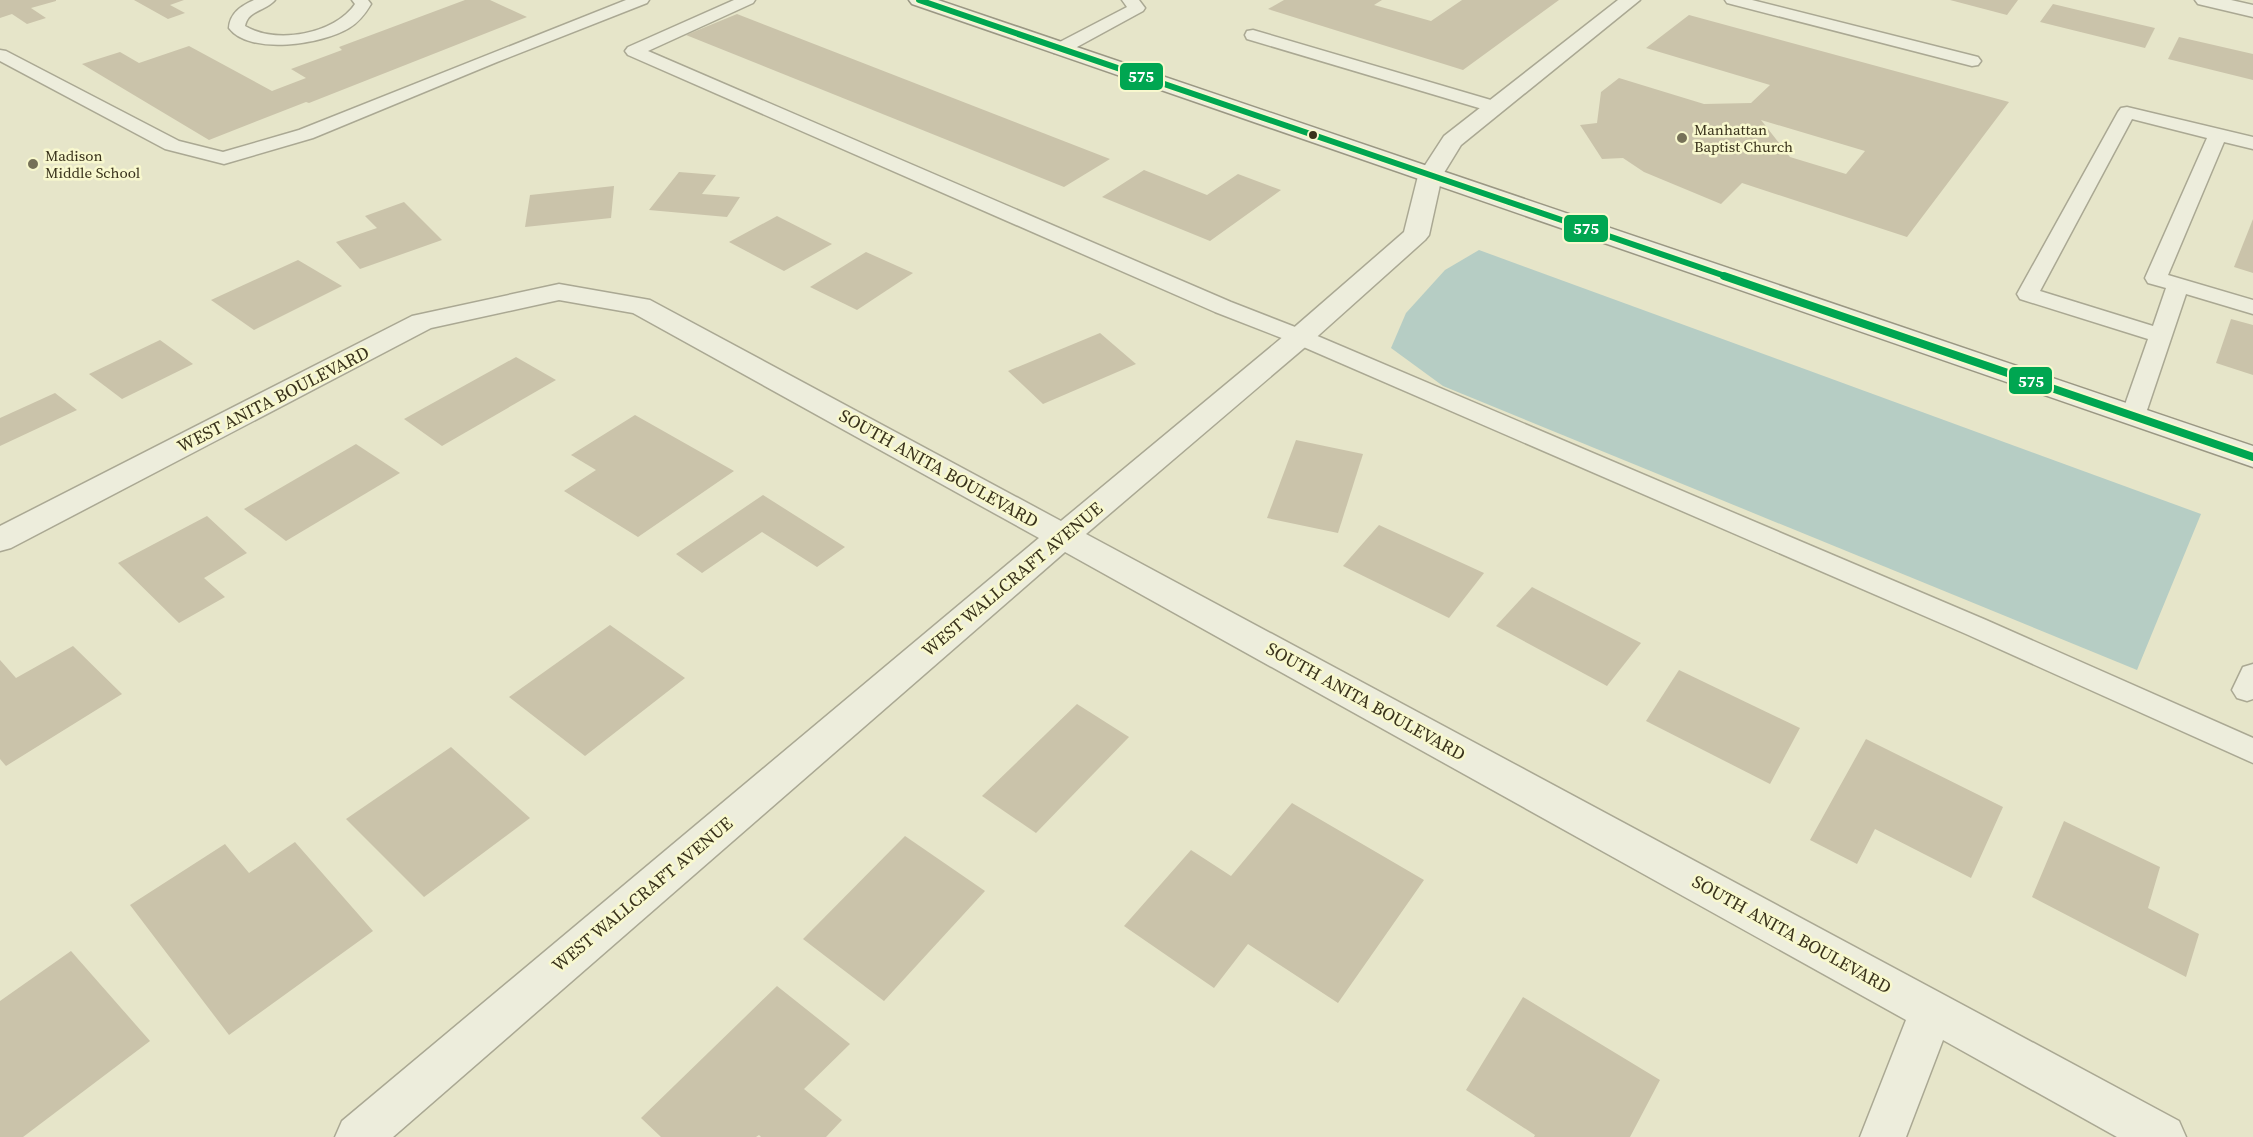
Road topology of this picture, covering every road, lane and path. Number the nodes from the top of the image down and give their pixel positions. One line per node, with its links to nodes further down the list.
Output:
1 (267, 0): 2 (lane)
2 (360, 0)
3 (640, 0): 13 (lane)
4 (747, 0): 23 (lane)
5 (919, 0): 12 (street)
6 (1130, 0): 12 (lane)
7 (1630, 0): 15 (street, WEST WALLCRAFT AVENUE)
8 (1732, 0): 14 (lane)
9 (2205, 0): 10 (street)
10 (2253, 11)
11 (1253, 35): 15 (lane)
12 (1060, 49): 18 (street)
13 (0, 55)
14 (1972, 62)
15 (1495, 107): 18 (street, WEST WALLCRAFT AVENUE)
16 (2218, 135): 17 (lane); 19 (lane); 22 (lane)
17 (2253, 143)
18 (1430, 176): 23 (street, WEST WALLCRAFT AVENUE); 24 (street)
19 (2178, 285): 21 (lane); 22 (lane)
20 (559, 292): 26 (street, SOUTH ANITA BOULEVARD); 27 (street, WEST ANITA BOULEVARD)
21 (2253, 307)
22 (2160, 336): 24 (lane)
23 (1300, 337): 26 (street, WEST WALLCRAFT AVENUE); 28 (lane)
24 (2133, 416): 25 (street)
25 (2253, 457)
26 (1063, 536): 29 (street, SOUTH ANITA BOULEVARD); 30 (street, WEST WALLCRAFT AVENUE)
27 (0, 540)
28 (2253, 751)
29 (1932, 1010): 31 (street); 32 (street, SOUTH ANITA BOULEVARD)
30 (358, 1137)
31 (1883, 1137)
32 (2163, 1137)

